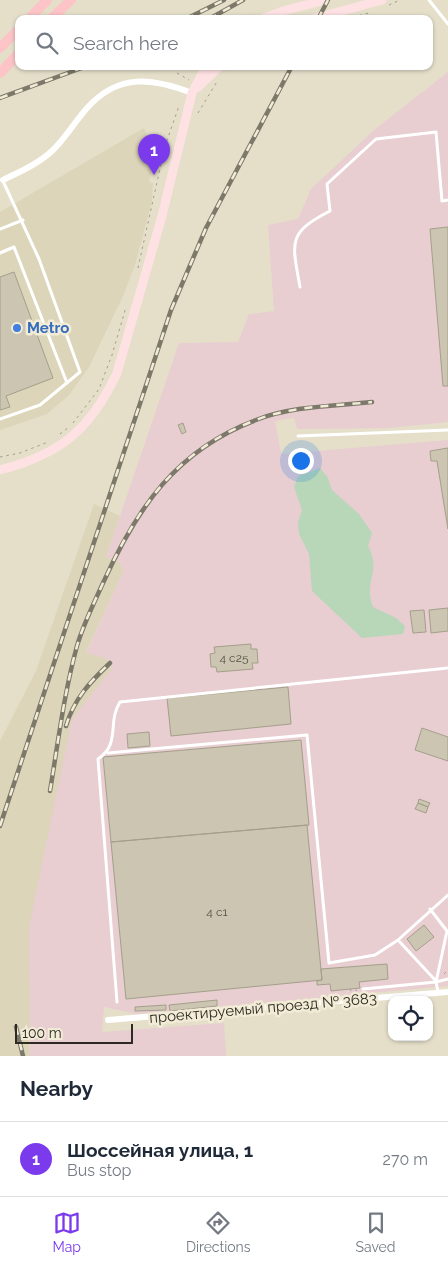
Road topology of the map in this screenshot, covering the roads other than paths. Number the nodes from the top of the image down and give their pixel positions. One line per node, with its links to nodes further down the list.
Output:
1 (47, 0): 6 (main road)
2 (71, 0): 7 (main road)
3 (326, 0): 8 (main road)
4 (382, 0): 9 (main road)
5 (429, 0): 10 (lane)
6 (33, 15)
7 (55, 15)
8 (273, 15)
9 (328, 15)
10 (448, 24)
11 (15, 33): 12 (main road)
12 (0, 48)
13 (15, 56): 16 (main road)
14 (204, 70): 17 (main road)
15 (222, 70): 17 (main road)
16 (0, 73)
17 (192, 92): 18 (street); 28 (main road)
18 (3, 180): 20 (lane)
19 (448, 200): 23 (lane)
20 (23, 220): 21 (lane); 24 (lane)
21 (0, 230)
22 (0, 253): 24 (lane)
23 (300, 287)
24 (67, 383): 25 (lane)
25 (0, 419)
26 (448, 430): 27 (lane)
27 (298, 436)
28 (0, 470)
29 (448, 668): 30 (lane)
30 (108, 753): 34 (lane); 40 (lane)
31 (448, 895): 32 (lane)
32 (430, 909): 33 (lane); 34 (lane)
33 (448, 931): 36 (lane)
34 (398, 940): 36 (lane)
35 (448, 979): 36 (lane)
36 (436, 982): 37 (lane); 39 (lane)
37 (363, 989)
38 (448, 992): 39 (street, проектируемый проезд № 3683)
39 (438, 993): 41 (street, проектируемый проезд № 3683)
40 (118, 1002)
41 (108, 1020)

